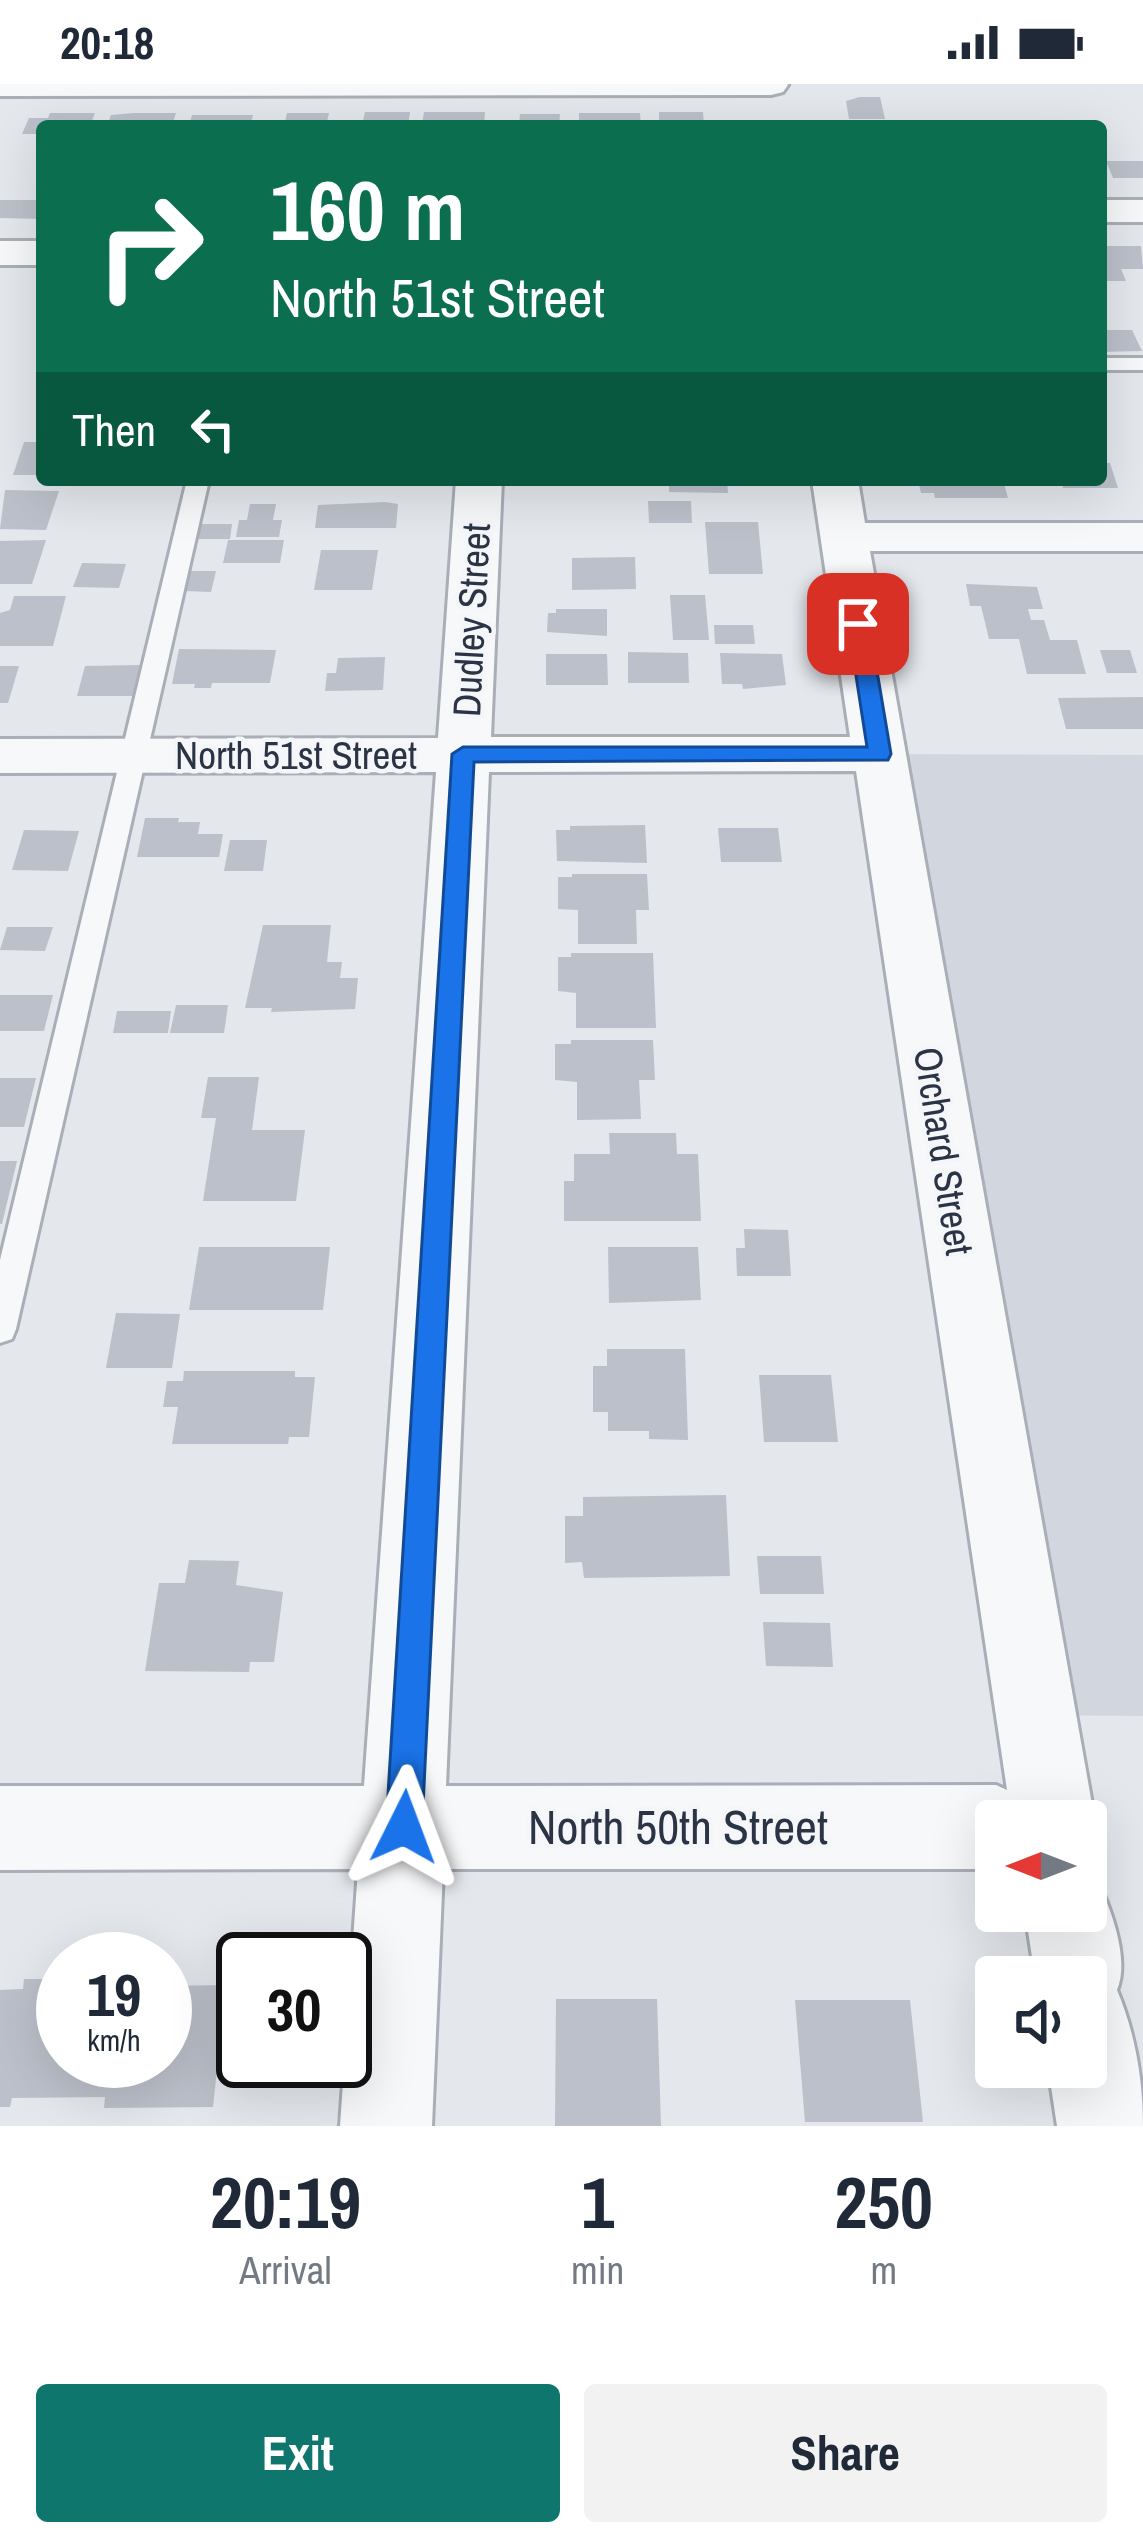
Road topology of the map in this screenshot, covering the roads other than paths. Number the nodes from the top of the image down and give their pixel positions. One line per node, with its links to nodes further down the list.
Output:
1 (771, 84): 2 (street); 3 (street)
2 (0, 86)
3 (777, 120)
4 (1107, 211): 5 (street)
5 (1143, 211)
6 (1107, 364): 7 (lane)
7 (1143, 364)
8 (197, 486): 15 (lane)
9 (479, 486): 12 (street, Dudley Street)
10 (840, 508): 11 (street); 13 (street, Orchard Street)
11 (1143, 537)
12 (463, 754): 13 (street, North 51st Street); 15 (street, North 51st Street); 18 (street, Dudley Street)
13 (880, 754): 17 (street, Orchard Street)
14 (0, 756): 15 (street, North 51st Street)
15 (132, 756): 16 (lane)
16 (0, 1329)
17 (1050, 1800)
18 (404, 1827): 19 (street, North 50th Street); 20 (street, North 50th Street); 22 (street, Dudley Street)
19 (975, 1827)
20 (0, 1828)
21 (1097, 2088): 23 (street)
22 (386, 2126)
23 (1103, 2126)

